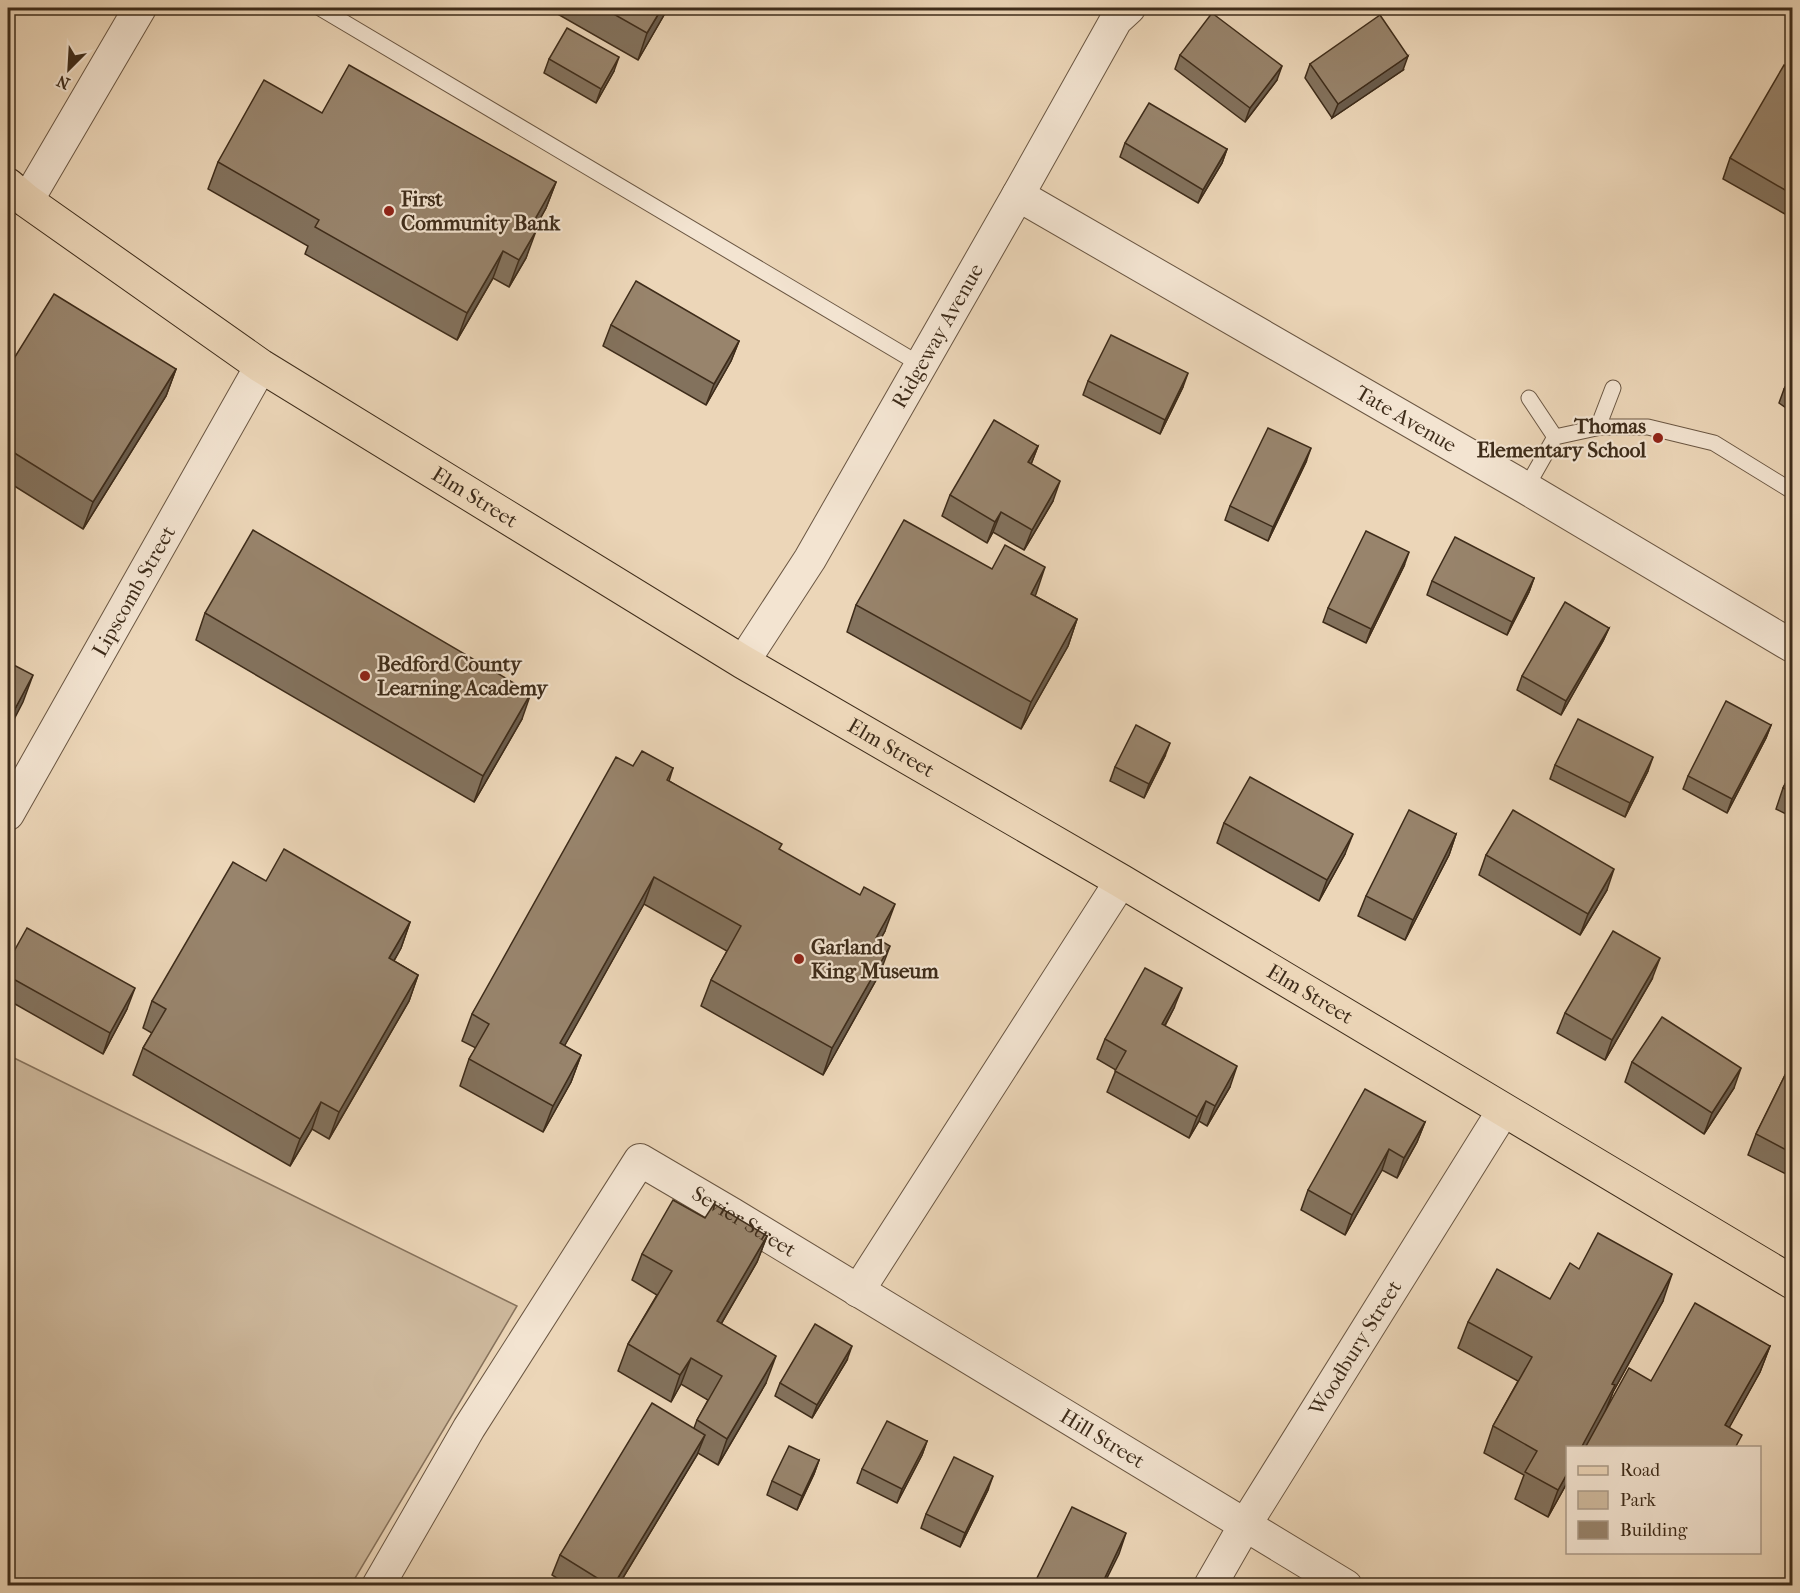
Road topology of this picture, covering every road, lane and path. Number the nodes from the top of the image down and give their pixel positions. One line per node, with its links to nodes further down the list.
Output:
1 (140, 8): 4 (street)
2 (320, 8): 6 (lane)
3 (1129, 8): 5 (street, Ridgeway Avenue)
4 (17, 193): 7 (main road, Elm Street)
5 (1018, 195): 6 (street, Ridgeway Avenue); 12 (street, Tate Avenue)
6 (921, 365): 15 (street, Ridgeway Avenue)
7 (261, 366): 15 (main road, Elm Street); 16 (street, Lipscomb Street)
8 (1613, 388): 10 (lane)
9 (1529, 398): 11 (lane)
10 (1598, 427): 11 (lane); 13 (lane)
11 (1555, 437): 12 (lane)
12 (1526, 488): 14 (street, Tate Avenue)
13 (1792, 491)
14 (1792, 646)
15 (743, 662): 17 (main road, Elm Street)
16 (8, 814)
17 (1121, 881): 18 (main road, Elm Street); 20 (street)
18 (1503, 1111): 19 (main road, Elm Street); 21 (street, Woodbury Street)
19 (1792, 1282)
20 (858, 1291): 21 (street, Hill Street); 22 (street, Sevier Street)
21 (1245, 1525): 23 (street, Woodbury Street); 24 (street, Hill Street)
22 (378, 1586)
23 (1210, 1586)
24 (1346, 1586)

